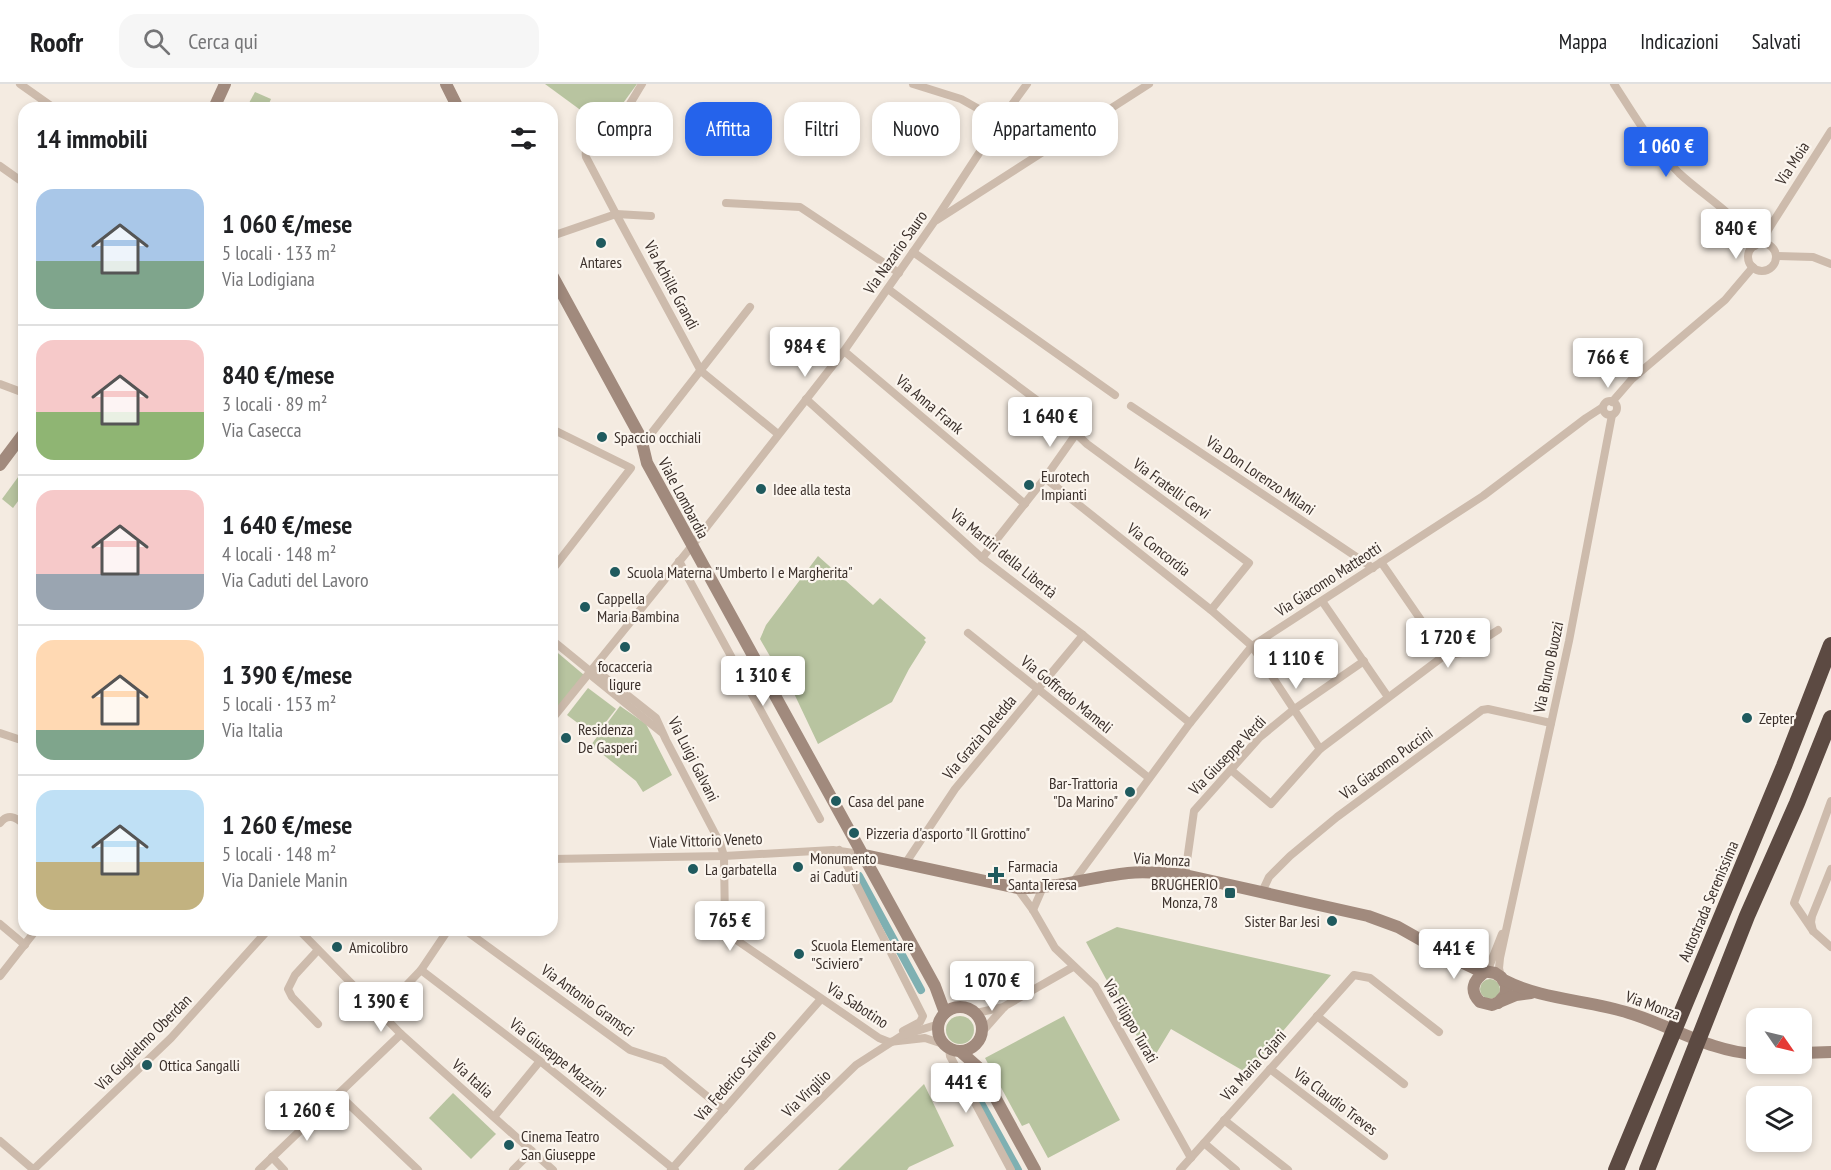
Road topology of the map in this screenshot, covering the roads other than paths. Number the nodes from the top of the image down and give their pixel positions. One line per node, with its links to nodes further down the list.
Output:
1 (20, 84): 10 (street)
2 (225, 84): 11 (main road)
3 (446, 84): 12 (main road)
4 (642, 84): 20 (street, Via Achille Grandi)
5 (913, 84): 9 (street)
6 (1028, 84): 13 (street, Via Nazario Sauro)
7 (1149, 84): 22 (street)
8 (1614, 84): 24 (street)
9 (927, 86): 14 (street)
10 (46, 102)
11 (217, 102)
12 (455, 102)
13 (1014, 102)
14 (972, 105)
15 (1831, 131): 24 (street, Via Moia)
16 (976, 156): 22 (street, Via Nazario Sauro)
17 (0, 166): 18 (street)
18 (18, 179)
19 (726, 203): 29 (street)
20 (616, 214): 21 (street); 23 (street); 34 (street, Via Achille Grandi)
21 (651, 216)
22 (934, 222): 25 (street, Via Nazario Sauro)
23 (558, 234)
24 (1760, 244): 26 (street); 28 (street)
25 (913, 252): 29 (street, Via Nazario Sauro); 37 (street)
26 (1776, 256): 27 (street); 28 (street)
27 (1829, 261)
28 (1753, 267): 39 (street, Via Giacomo Matteotti)
29 (899, 273): 31 (street, Via Nazario Sauro)
30 (558, 285): 47 (main road, Viale Lombardia)
31 (888, 289): 33 (street, Via Nazario Sauro); 45 (street, Via Fratelli Cervi)
32 (750, 307): 34 (street)
33 (844, 351): 38 (street, Via Nazario Sauro); 50 (street, Via Anna Frank)
34 (701, 371): 44 (street); 47 (street)
35 (0, 384): 36 (street)
36 (18, 391)
37 (1115, 395)
38 (806, 399): 44 (street, Via Nazario Sauro); 52 (street, Via Martiri della Libertà)
39 (1612, 402): 41 (street, Via Giacomo Matteotti); 42 (street)
40 (1131, 406): 55 (street, Via Don Lorenzo Milani)
41 (1603, 407): 42 (street); 55 (street, Via Giacomo Matteotti)
42 (1612, 415): 73 (street, Via Bruno Buozzi)
43 (558, 432): 54 (street)
44 (778, 434): 51 (street, Via Nazario Sauro)
45 (1076, 434): 49 (street); 57 (street, Via Fratelli Cervi)
46 (18, 441): 48 (main road)
47 (643, 444): 51 (main road, Viale Lombardia)
48 (0, 465)
49 (1045, 478): 50 (street); 57 (street, Via Concordia)
50 (1025, 504): 52 (street)
51 (692, 546): 53 (street, Via Nazario Sauro); 84 (main road, Viale Lombardia)
52 (982, 558): 60 (street, Via Martiri della Libertà)
53 (679, 561): 66 (street, Via Nazario Sauro); 80 (street)
54 (558, 562)
55 (1377, 565): 56 (street, Via Giacomo Matteotti); 64 (street)
56 (1322, 601): 63 (street, Via Giacomo Matteotti); 65 (street)
57 (1210, 610): 63 (street, Via Concordia)
58 (1498, 630): 64 (street)
59 (968, 633): 67 (street, Via Goffredo Mameli)
60 (1083, 635): 67 (street, Via Grazia Deledda); 72 (street, Via Martiri della Libertà)
61 (558, 645): 66 (street, Via Luigi Galvani)
62 (1831, 645): 159 (highway, Autostrada Serenissima)
63 (1252, 646): 69 (street, Via Concordia); 72 (street, Via Giacomo Matteotti)
64 (1445, 655): 68 (street)
65 (1364, 661): 68 (street); 69 (street, Via Giuseppe Verdi)
66 (590, 671): 70 (street, Via Nazario Sauro); 85 (street, Via Luigi Galvani)
67 (1038, 690): 78 (street, Via Goffredo Mameli); 87 (street, Via Grazia Deledda)
68 (1388, 697): 76 (street)
69 (1293, 710): 76 (street, Via Concordia); 77 (street, Via Giuseppe Verdi)
70 (558, 711)
71 (1831, 718): 160 (highway)
72 (1190, 723): 78 (street, Via Giacomo Matteotti)
73 (1551, 723): 93 (street, Via Giacomo Puccini); 95 (street, Via Bruno Buozzi)
74 (0, 733): 75 (street)
75 (18, 739)
76 (1320, 748): 77 (street)
77 (1231, 770): 89 (street, Via Giuseppe Verdi)
78 (1149, 778): 90 (street, Via Giacomo Matteotti)
79 (1831, 801): 97 (street)
80 (820, 819)
81 (18, 820): 82 (street)
82 (0, 823)
83 (839, 850): 84 (street, Viale Vittorio Veneto); 85 (street, Viale Vittorio Veneto); 127 (street)
84 (861, 854): 87 (main road, Via Monza); 112 (main road, Viale Lombardia)
85 (724, 856): 86 (street, Viale Vittorio Veneto); 115 (street, Via Sabotino)
86 (558, 859)
87 (905, 864): 92 (main road, Via Monza)
88 (1831, 869): 97 (street)
89 (1185, 875): 90 (main road, Via Monza); 93 (main road, Via Monza)
90 (1073, 882): 91 (main road, Via Monza)
91 (1043, 886): 92 (main road, Via Monza); 94 (street)
92 (1017, 888): 94 (street, Via Filippo Turati)
93 (1262, 892): 106 (main road, Via Monza)
94 (1033, 910): 107 (street, Via Filippo Turati)
95 (1507, 923): 109 (street, Via Bruno Buozzi); 111 (street, Via Bruno Buozzi)
96 (0, 924): 103 (street)
97 (1813, 931): 104 (street)
98 (32, 936): 103 (street)
99 (263, 936): 147 (street, Via Guglielmo Oberdan)
100 (305, 936): 105 (street, Via Italia)
101 (444, 936): 108 (street)
102 (473, 936): 137 (street, Via Antonio Gramsci)
103 (25, 945): 110 (street)
104 (1831, 947)
105 (318, 950): 119 (street, Via Italia); 123 (street)
106 (1453, 958): 109 (main road, Via Monza); 113 (main road, Via Monza)
107 (1073, 967): 117 (street); 145 (street, Via Filippo Turati)
108 (421, 970): 119 (street); 132 (street, Via Giuseppe Mazzini)
109 (1486, 972): 111 (main road); 113 (main road)
110 (0, 976)
111 (1503, 978): 114 (main road, Via Monza); 116 (main road)
112 (935, 986): 118 (main road, Viale Lombardia); 122 (main road, Viale Lombardia)
113 (1473, 992): 116 (main road)
114 (1537, 992): 116 (main road, Via Monza); 130 (main road, Via Monza)
115 (821, 999): 127 (street, Via Sabotino); 137 (street, Via Federico Sciviero)
116 (1498, 1003)
117 (1005, 1006): 120 (street); 126 (street)
118 (961, 1007): 120 (main road); 122 (main road)
119 (380, 1013): 125 (street, Via Italia)
120 (976, 1013): 126 (main road)
121 (1317, 1016): 124 (street, Via Maria Cajani); 134 (street, Via Maria Cajani); 135 (street)
122 (942, 1018): 127 (street, Via Virgilio); 128 (main road)
123 (318, 1024)
124 (1439, 1032)
125 (401, 1034): 136 (street); 138 (street, Via Italia)
126 (980, 1037): 128 (main road); 133 (main road)
127 (889, 1042): 128 (street, Via Virgilio); 153 (street, Via Virgilio)
128 (951, 1048): 133 (main road); 154 (street)
129 (1831, 1052): 131 (main road)
130 (1746, 1053)
131 (1812, 1053)
132 (540, 1061): 138 (street); 146 (street, Via Giuseppe Mazzini)
133 (980, 1068): 155 (main road)
134 (1270, 1069): 139 (street, Via Maria Cajani); 143 (street, Via Claudio Treves)
135 (1404, 1084)
136 (338, 1094): 144 (street); 150 (street)
137 (724, 1110): 146 (street, Via Federico Sciviero)
138 (494, 1117): 142 (street, Via Italia)
139 (1224, 1120): 141 (street, Via Maria Cajani); 158 (street)
140 (0, 1141): 147 (street)
141 (1204, 1143): 145 (street, Via Maria Cajani); 157 (street)
142 (532, 1151): 151 (street); 152 (street, Via Italia)
143 (1384, 1156)
144 (272, 1157): 148 (street); 149 (street)
145 (1191, 1158): 156 (street, Via Maria Cajani)
146 (673, 1169)
147 (34, 1170)
148 (259, 1170)
149 (284, 1170)
150 (418, 1170)
151 (513, 1170)
152 (553, 1170)
153 (748, 1170)
154 (1011, 1170)
155 (1035, 1170)
156 (1180, 1170)
157 (1236, 1170)
158 (1288, 1170)
159 (1616, 1170)
160 (1647, 1170)

